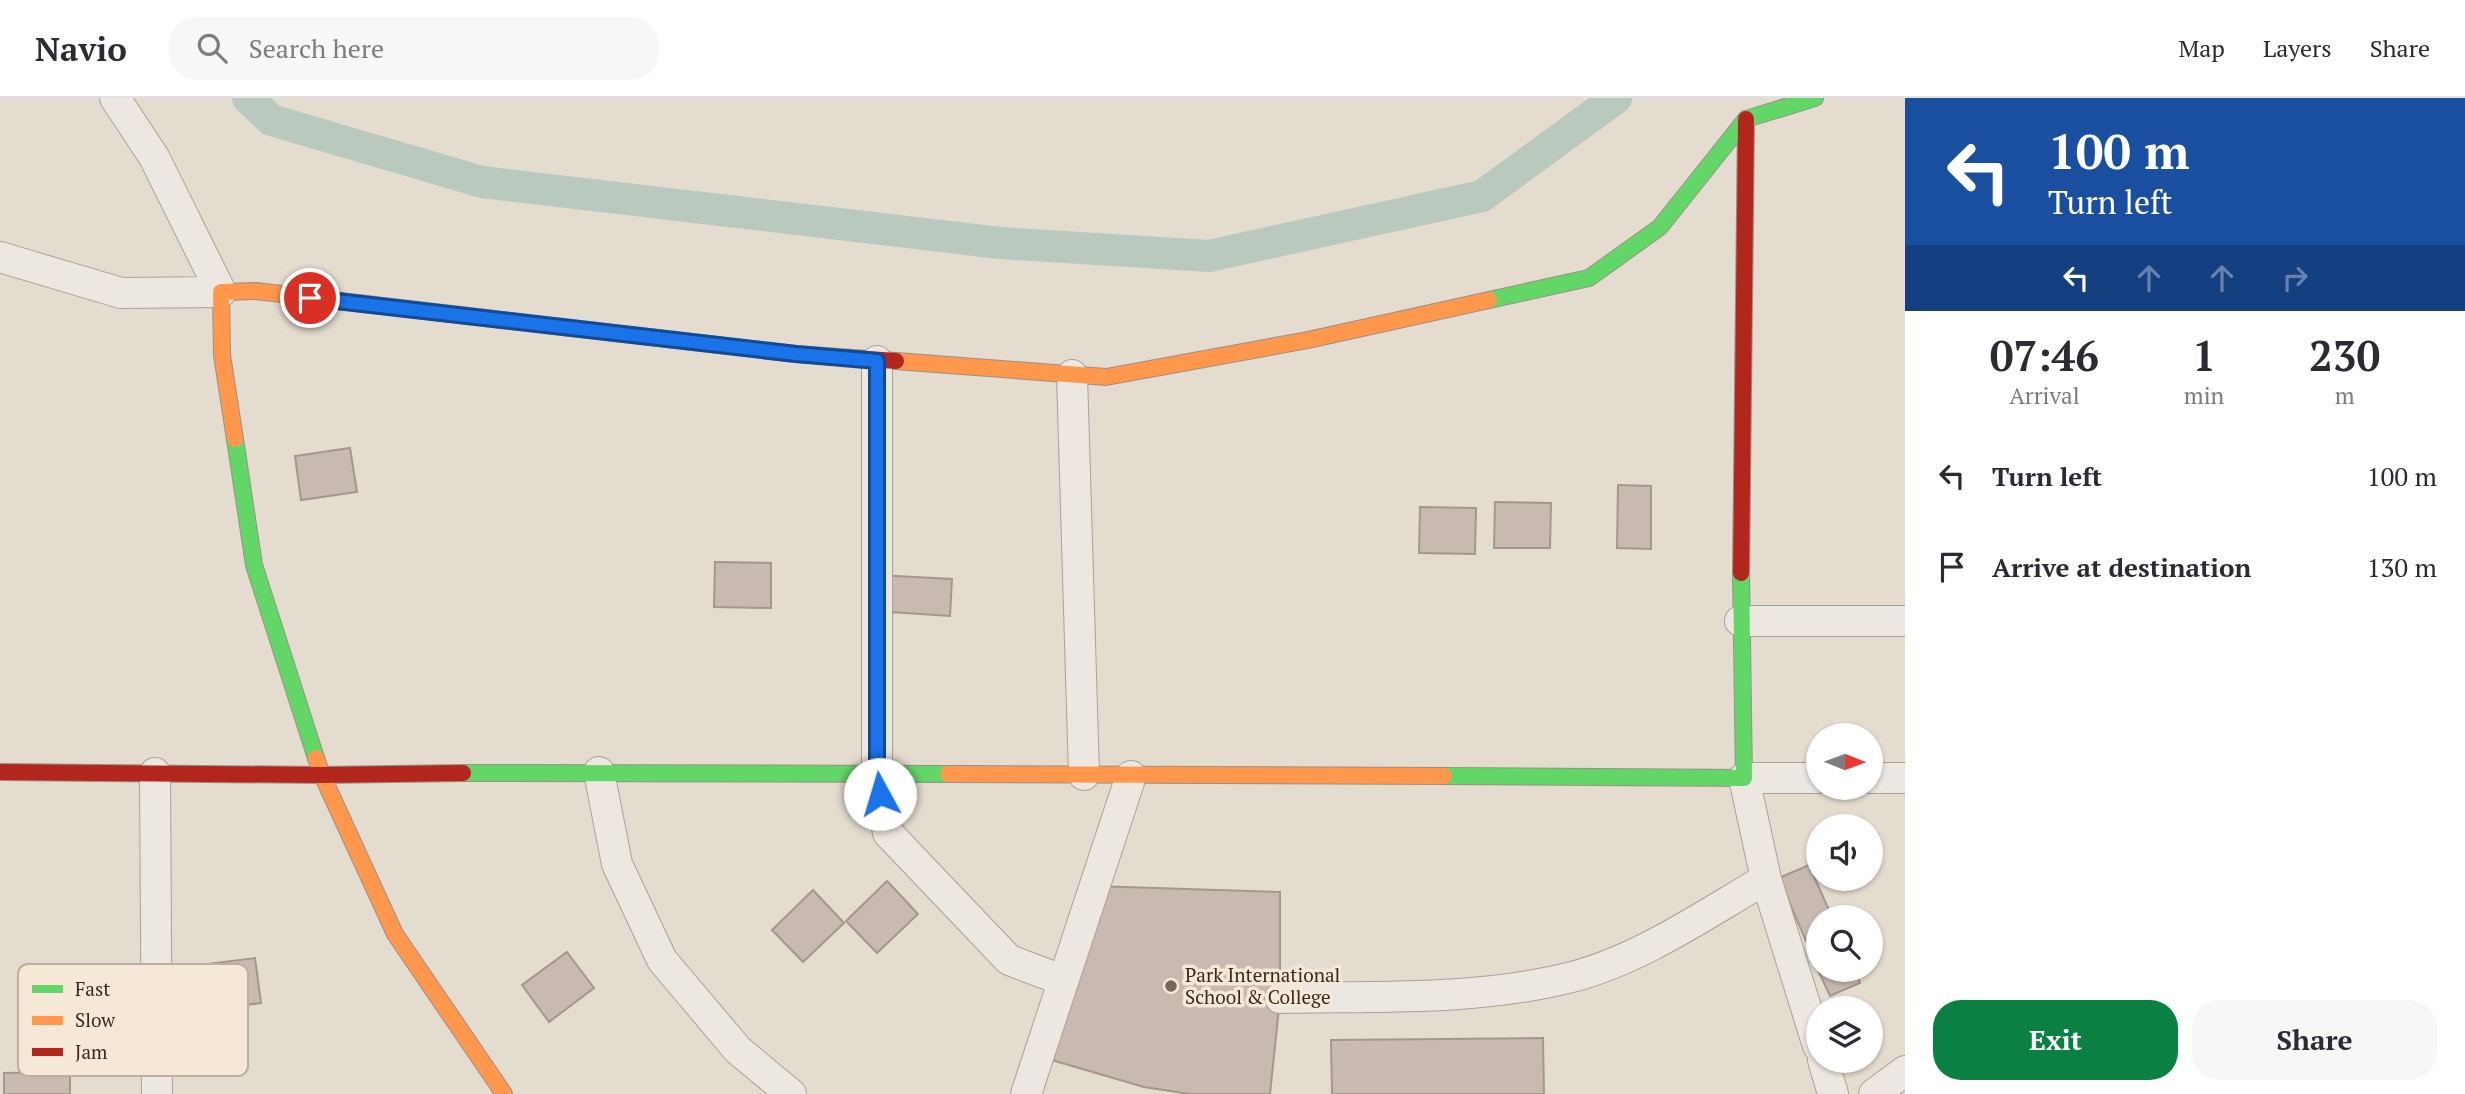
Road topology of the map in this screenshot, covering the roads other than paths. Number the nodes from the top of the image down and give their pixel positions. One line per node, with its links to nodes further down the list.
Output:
1 (115, 98): 5 (street)
2 (1815, 98): 3 (street)
3 (1746, 119): 7 (street); 8 (street)
4 (0, 257): 5 (street)
5 (221, 292): 6 (street); 14 (street)
6 (877, 361): 7 (street); 13 (street)
7 (1072, 375): 15 (street)
8 (1740, 621): 9 (street); 17 (street)
9 (1905, 621)
10 (0, 772): 12 (street)
11 (599, 772): 13 (street); 14 (street); 31 (street)
12 (155, 774): 14 (street); 22 (street)
13 (877, 774): 15 (street); 23 (street)
14 (321, 775): 30 (street)
15 (1084, 775): 16 (street)
16 (1131, 776): 17 (street); 23 (street)
17 (1744, 778): 18 (street); 21 (street)
18 (1806, 778)
19 (1883, 778): 20 (street)
20 (1905, 778)
21 (1766, 880): 24 (street); 25 (street)
22 (156, 964)
23 (1062, 980): 32 (street)
24 (1280, 999)
25 (1806, 1008)
26 (1905, 1071): 34 (street)
27 (1827, 1073): 33 (street)
28 (157, 1076): 29 (street)
29 (157, 1094)
30 (504, 1094)
31 (791, 1094)
32 (1026, 1094)
33 (1833, 1094)
34 (1874, 1094)

